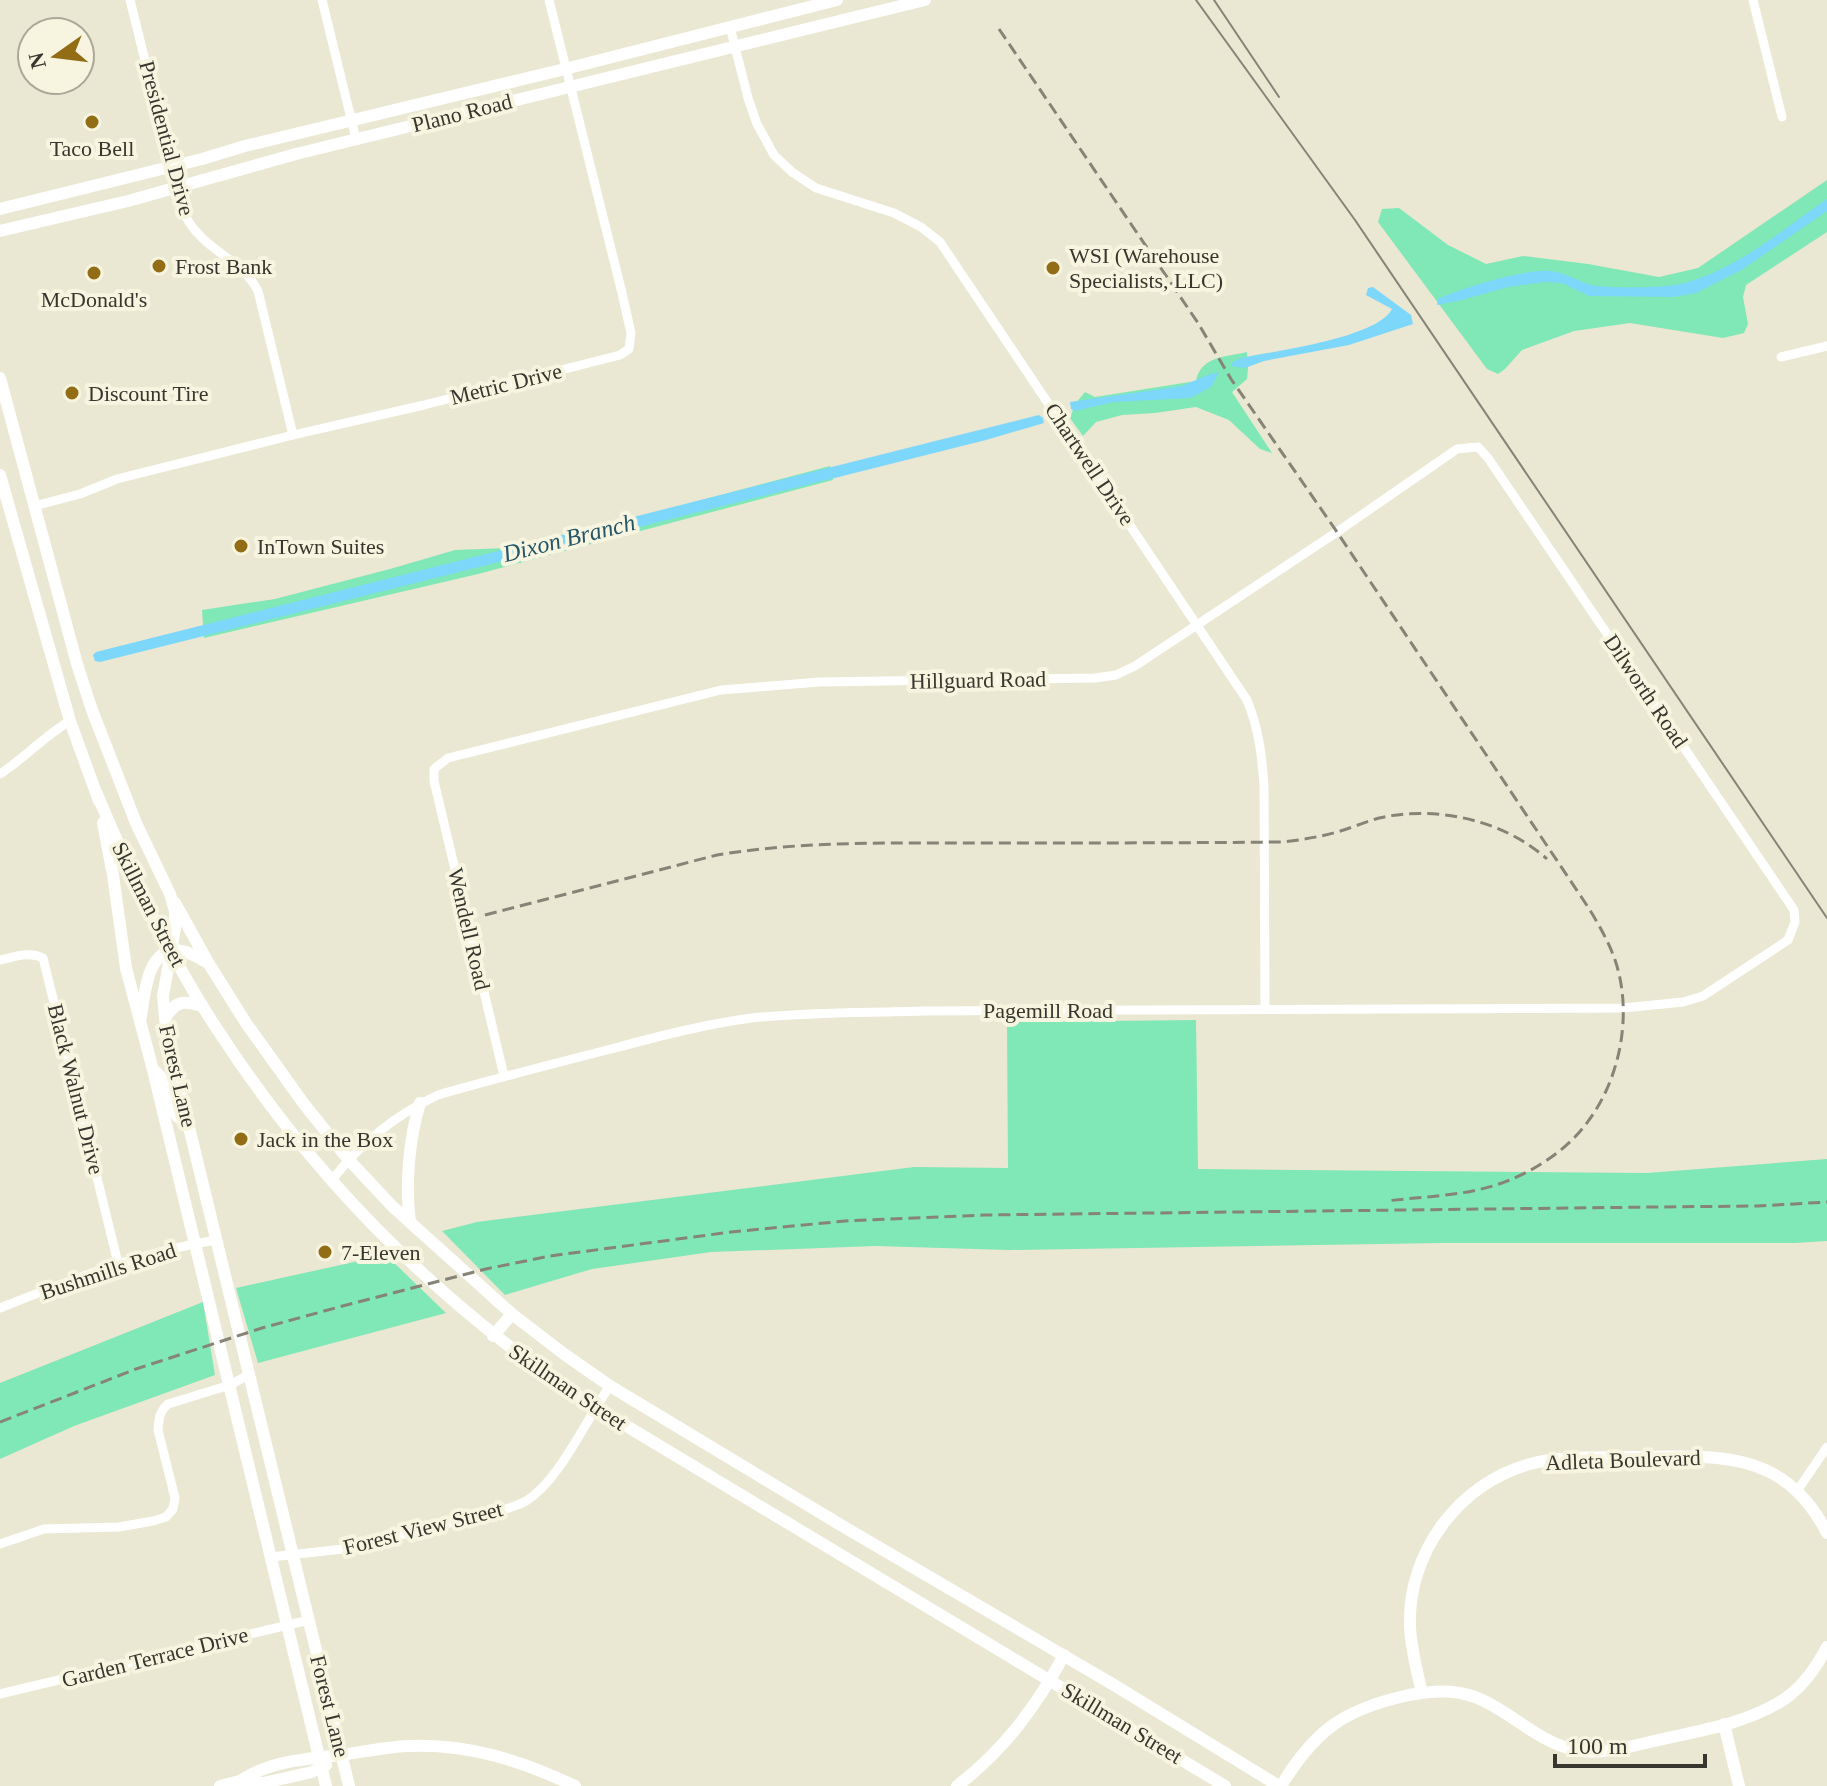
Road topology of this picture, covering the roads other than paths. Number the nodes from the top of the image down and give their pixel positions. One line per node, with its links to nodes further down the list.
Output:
1 (130, 0): 15 (street, Presidential Drive)
2 (322, 0): 13 (street)
3 (549, 0): 10 (street, Metric Drive)
4 (837, 0): 8 (main road, Plano Road)
5 (925, 0): 7 (main road, Plano Road)
6 (1753, 0): 12 (street)
7 (900, 3): 9 (main road, Plano Road)
8 (730, 27): 9 (street, Chartwell Drive); 10 (main road, Plano Road)
9 (735, 46): 11 (main road, Plano Road); 27 (street, Chartwell Drive)
10 (565, 69): 11 (street, Metric Drive); 13 (main road, Plano Road)
11 (569, 86): 14 (main road, Plano Road); 22 (street, Metric Drive)
12 (1782, 117)
13 (351, 120): 14 (street); 15 (main road, Plano Road)
14 (356, 139): 16 (main road, Plano Road)
15 (171, 167): 16 (street, Presidential Drive); 17 (main road, Plano Road)
16 (176, 188): 18 (main road, Plano Road); 22 (street, Presidential Drive)
17 (0, 209)
18 (0, 231)
19 (1827, 346): 20 (street)
20 (1781, 357)
21 (0, 378): 25 (main road, Forest Lane)
22 (293, 435): 25 (street, Metric Drive)
23 (1478, 447): 27 (street, Hillguard Road); 34 (street, Dilworth Road)
24 (0, 475): 26 (main road, Forest Lane)
25 (34, 506): 26 (main road); 28 (main road, Forest Lane)
26 (5, 514): 29 (main road, Forest Lane)
27 (1198, 625): 31 (street, Hillguard Road); 39 (street, Chartwell Drive)
28 (92, 710): 29 (main road); 33 (main road, Forest Lane)
29 (70, 721): 30 (street); 32 (main road, Forest Lane)
30 (0, 774)
31 (434, 781): 43 (street, Wendell Road)
32 (97, 794): 35 (main road, Skillman Street); 41 (main road, Forest Lane)
33 (170, 894): 35 (main road, Forest Lane); 37 (main road, Skillman Street)
34 (1788, 940): 39 (street, Pagemill Road)
35 (171, 950): 37 (main road); 38 (main road, Skillman Street); 40 (main road, Forest Lane); 41 (main road)
36 (0, 960): 51 (street, Black Walnut Drive)
37 (209, 964): 46 (main road, Skillman Street)
38 (202, 1006): 40 (main road); 47 (main road, Skillman Street)
39 (1265, 1009): 43 (street, Pagemill Road)
40 (165, 1018): 45 (main road, Forest Lane)
41 (141, 1020): 42 (main road, Forest Lane)
42 (153, 1070): 45 (main road); 50 (main road, Forest Lane)
43 (504, 1076): 44 (street, Pagemill Road)
44 (420, 1103): 46 (street, Pagemill Road); 48 (main road)
45 (188, 1121): 49 (main road, Forest Lane)
46 (348, 1159): 47 (street, Pagemill Road); 48 (main road, Skillman Street)
47 (332, 1180): 54 (main road, Skillman Street)
48 (410, 1222): 53 (main road, Skillman Street)
49 (217, 1240): 50 (street, Bushmills Road); 55 (main road, Forest Lane)
50 (195, 1244): 51 (street, Bushmills Road); 56 (main road, Forest Lane)
51 (118, 1263): 52 (street, Bushmills Road)
52 (0, 1308)
53 (512, 1314): 54 (main road); 57 (main road, Skillman Street)
54 (493, 1336): 58 (main road, Skillman Street)
55 (248, 1368): 56 (street); 65 (main road, Forest Lane)
56 (230, 1385): 63 (street); 66 (main road, Forest Lane)
57 (610, 1386): 58 (street, Forest View Street); 61 (main road, Skillman Street)
58 (595, 1407): 64 (main road, Skillman Street); 65 (street, Forest View Street)
59 (1827, 1447): 60 (street)
60 (1797, 1491): 62 (main road, Adleta Boulevard); 72 (main road, Adleta Boulevard)
61 (834, 1521): 64 (main road); 70 (main road, Skillman Street)
62 (1827, 1533)
63 (0, 1544)
64 (820, 1544): 71 (main road, Skillman Street)
65 (293, 1554): 66 (street, Forest View Street); 67 (main road, Forest Lane)
66 (271, 1557): 68 (main road, Forest Lane)
67 (309, 1620): 68 (street, Garden Terrace Drive); 75 (main road, Forest Lane)
68 (289, 1625): 73 (street, Garden Terrace Drive); 76 (main road, Forest Lane)
69 (1827, 1647): 74 (main road)
70 (1064, 1655): 71 (main road); 83 (main road, Skillman Street)
71 (1050, 1680): 81 (main road); 82 (main road, Skillman Street)
72 (1422, 1693): 74 (main road); 83 (main road)
73 (0, 1694)
74 (1724, 1724): 84 (main road)
75 (342, 1755): 76 (main road); 79 (main road, Forest Lane); 80 (main road)
76 (320, 1762): 77 (main road); 78 (main road, Forest Lane)
77 (220, 1786)
78 (326, 1786)
79 (349, 1786)
80 (575, 1786)
81 (957, 1786)
82 (1225, 1786)
83 (1280, 1786)
84 (1739, 1786)

